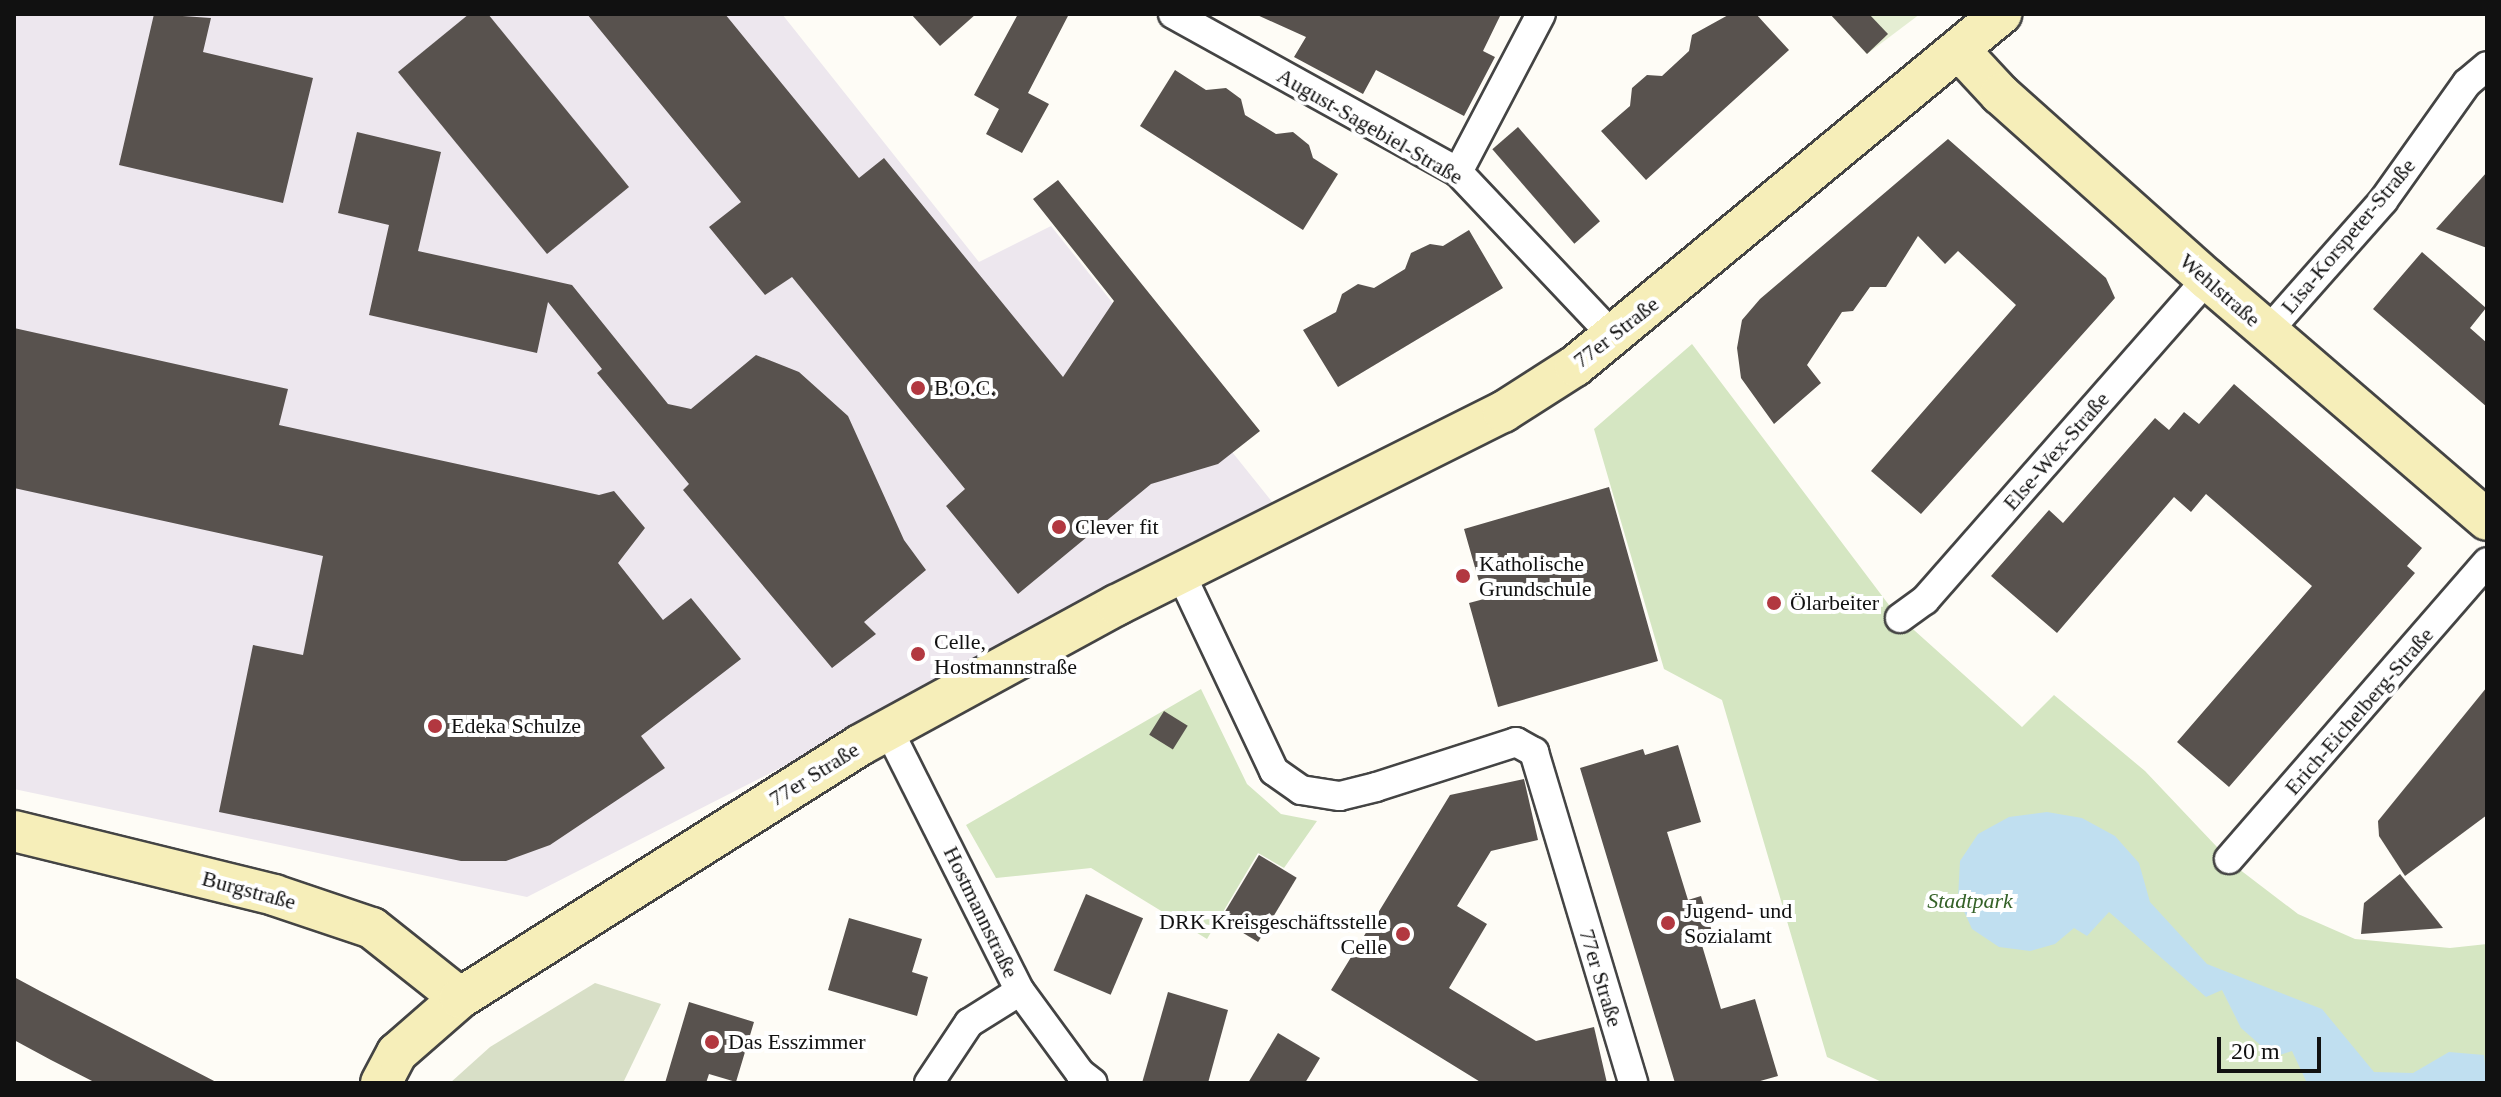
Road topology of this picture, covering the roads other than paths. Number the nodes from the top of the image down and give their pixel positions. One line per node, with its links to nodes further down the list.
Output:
1 (1173, 14): 6 (street, August-Sagebiel-Straße)
2 (1541, 14): 6 (street)
3 (2001, 14): 4 (street, 77er Straße)
4 (1960, 51): 7 (street, Wehlstraße); 9 (street, 77er Straße)
5 (2487, 66): 8 (street, Lisa-Korspeter-Straße)
6 (1458, 172): 9 (street, August-Sagebiel-Straße)
7 (2207, 279): 8 (street, Wehlstraße); 13 (street, Else-Wex-Straße)
8 (2268, 331): 10 (street, Wehlstraße)
9 (1612, 335): 12 (street, 77er Straße)
10 (2487, 520)
11 (2487, 562): 16 (street, Erich-Eichelberg-Straße)
12 (1180, 572): 14 (street, 77er Straße); 22 (street, 77er Straße)
13 (1900, 618)
14 (888, 729): 17 (street, Hostmannstraße); 18 (street, 77er Straße)
15 (14, 831): 18 (street, Burgstraße)
16 (2229, 859)
17 (1020, 991): 20 (street); 21 (street, Hostmannstraße)
18 (460, 998): 19 (street, 77er Straße)
19 (381, 1083)
20 (929, 1083)
21 (1093, 1083)
22 (1633, 1083)

